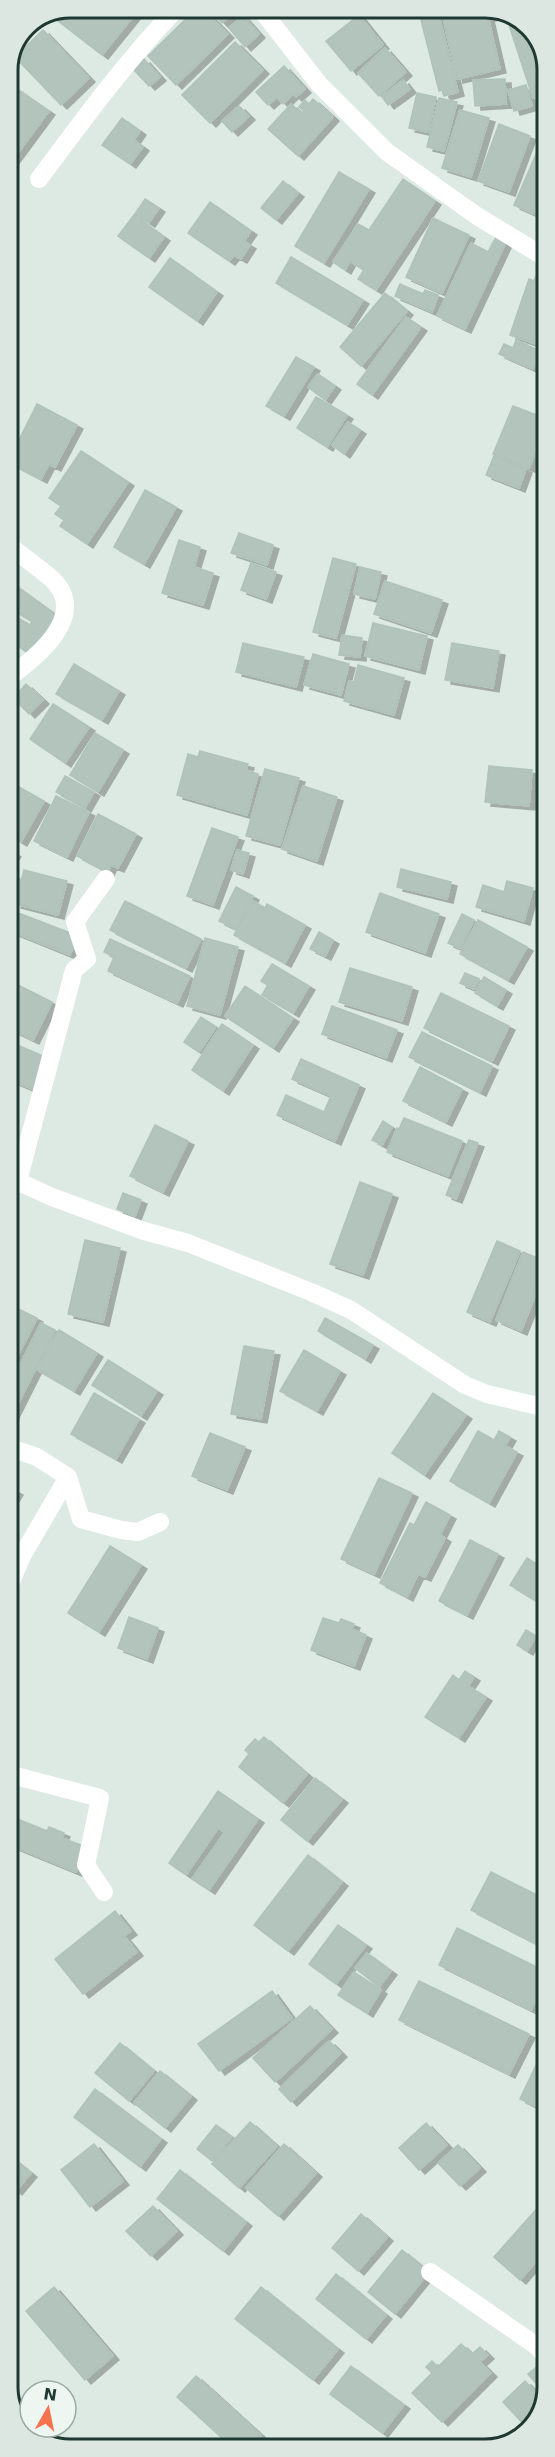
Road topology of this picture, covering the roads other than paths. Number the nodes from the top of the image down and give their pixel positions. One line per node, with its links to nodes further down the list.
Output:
1 (167, 18): 3 (street)
2 (268, 18): 4 (street)
3 (39, 179)
4 (537, 253)
5 (18, 552): 6 (street)
6 (18, 671)
7 (106, 879): 8 (street)
8 (18, 1162)
9 (18, 1181): 10 (street)
10 (537, 1406)
11 (18, 1450): 12 (street)
12 (68, 1477): 13 (street); 14 (street)
13 (160, 1522)
14 (18, 1565)
15 (18, 1777): 16 (street)
16 (104, 1893)
17 (430, 2272): 18 (street)
18 (537, 2346)

